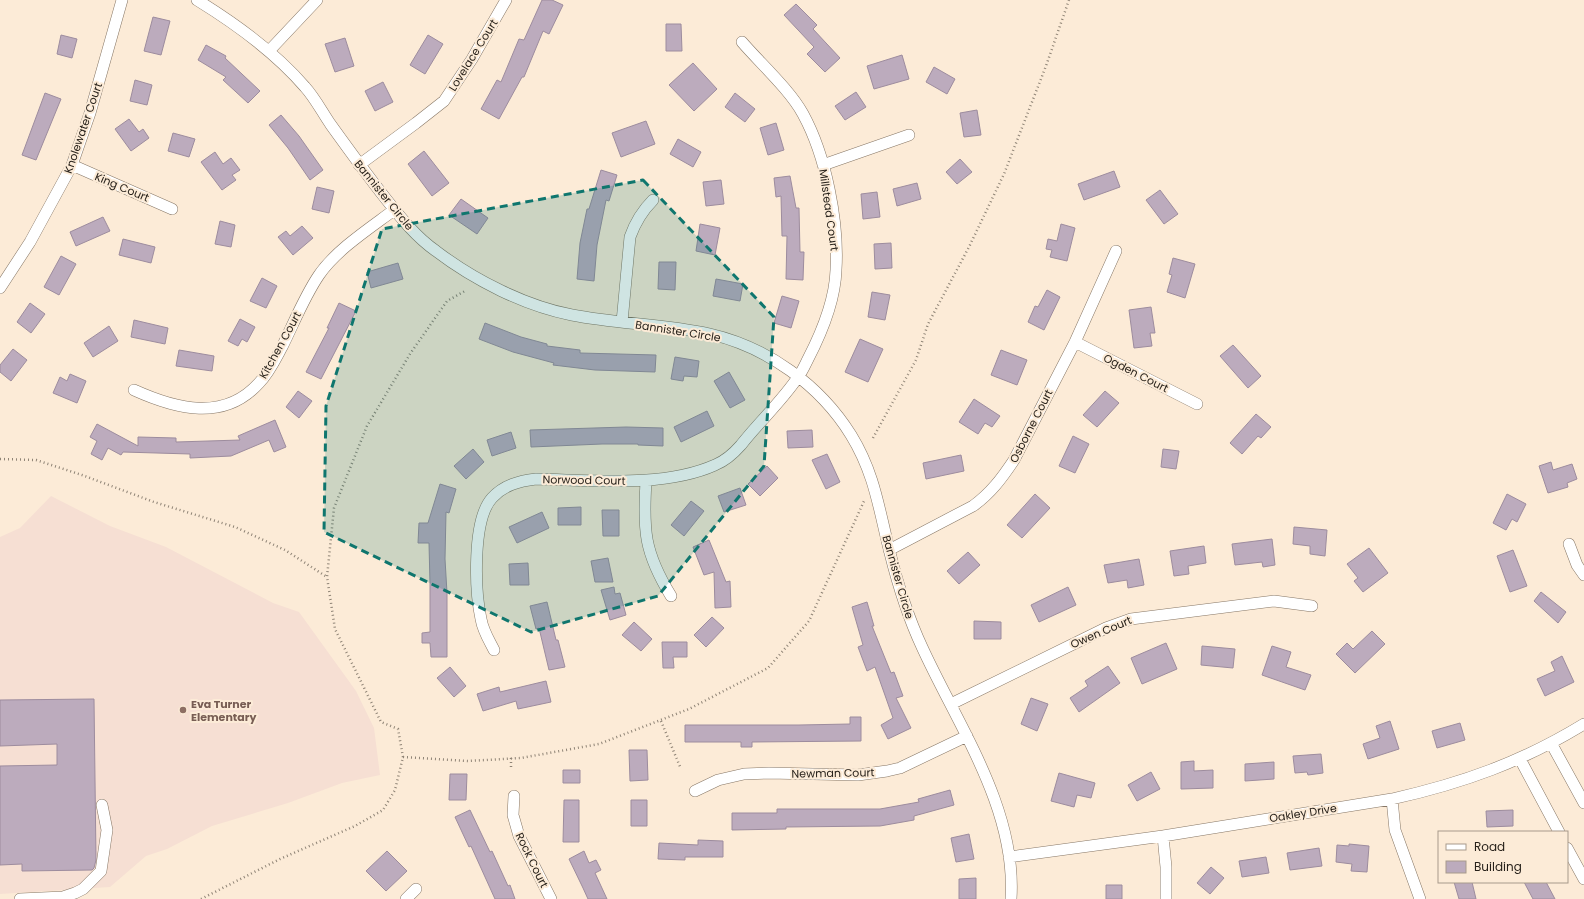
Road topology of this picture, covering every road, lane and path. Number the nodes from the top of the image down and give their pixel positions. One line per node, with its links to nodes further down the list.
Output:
1 (122, 0): 9 (street, Knolewater Court)
2 (197, 0): 7 (street, Bannister Circle)
3 (317, 0): 7 (street)
4 (506, 0): 10 (street, Lovelace Court)
5 (1069, 0): 23 (path)
6 (742, 42): 11 (street, Millstead Court)
7 (269, 51): 10 (street, Bannister Circle)
8 (909, 135): 11 (street)
9 (72, 165): 13 (street, King Court); 16 (street, Knolewater Court)
10 (359, 165): 14 (street, Bannister Circle)
11 (823, 165): 20 (street, Millstead Court)
12 (653, 200): 18 (street)
13 (172, 209)
14 (394, 210): 18 (street, Bannister Circle); 21 (street, Kitchen Court)
15 (1116, 251): 19 (street, Osborne Court)
16 (0, 288)
17 (465, 291): 30 (path)
18 (622, 322): 20 (street, Bannister Circle)
19 (1075, 342): 22 (street, Ogden Court); 28 (street, Osborne Court)
20 (799, 377): 25 (street, Norwood Court); 28 (street, Bannister Circle)
21 (134, 390)
22 (1197, 404)
23 (873, 438)
24 (0, 459): 30 (path)
25 (646, 481): 31 (street); 33 (street, Norwood Court)
26 (866, 499): 35 (path)
27 (1569, 544): 29 (street)
28 (889, 550): 34 (street, Bannister Circle)
29 (1584, 575)
30 (327, 577): 39 (path)
31 (671, 596)
32 (1312, 606): 34 (street, Owen Court)
33 (494, 650)
34 (951, 704): 37 (street, Bannister Circle)
35 (660, 720): 40 (path); 43 (path)
36 (1584, 724): 38 (street, Oakley Drive)
37 (967, 736): 44 (street, Newman Court); 52 (street, Bannister Circle)
38 (1551, 743): 41 (street, Oakley Drive); 47 (street)
39 (403, 757): 40 (path); 55 (path)
40 (511, 758): 42 (path)
41 (1520, 759): 46 (street, Oakley Drive); 49 (street)
42 (511, 769)
43 (681, 769)
44 (695, 791)
45 (514, 796): 60 (street, Rock Court)
46 (1392, 799): 50 (street, Oakley Drive); 63 (street)
47 (1584, 803)
48 (102, 805): 56 (street)
49 (1558, 831)
50 (1163, 836): 52 (street, Oakley Drive); 62 (street)
51 (1568, 850): 53 (street)
52 (1009, 857): 61 (street, Bannister Circle)
53 (1584, 880)
54 (416, 889): 59 (street)
55 (211, 894): 57 (path); 58 (path)
56 (20, 899)
57 (201, 899)
58 (213, 899)
59 (406, 899)
60 (551, 899)
61 (1011, 899)
62 (1166, 899)
63 (1420, 899)

